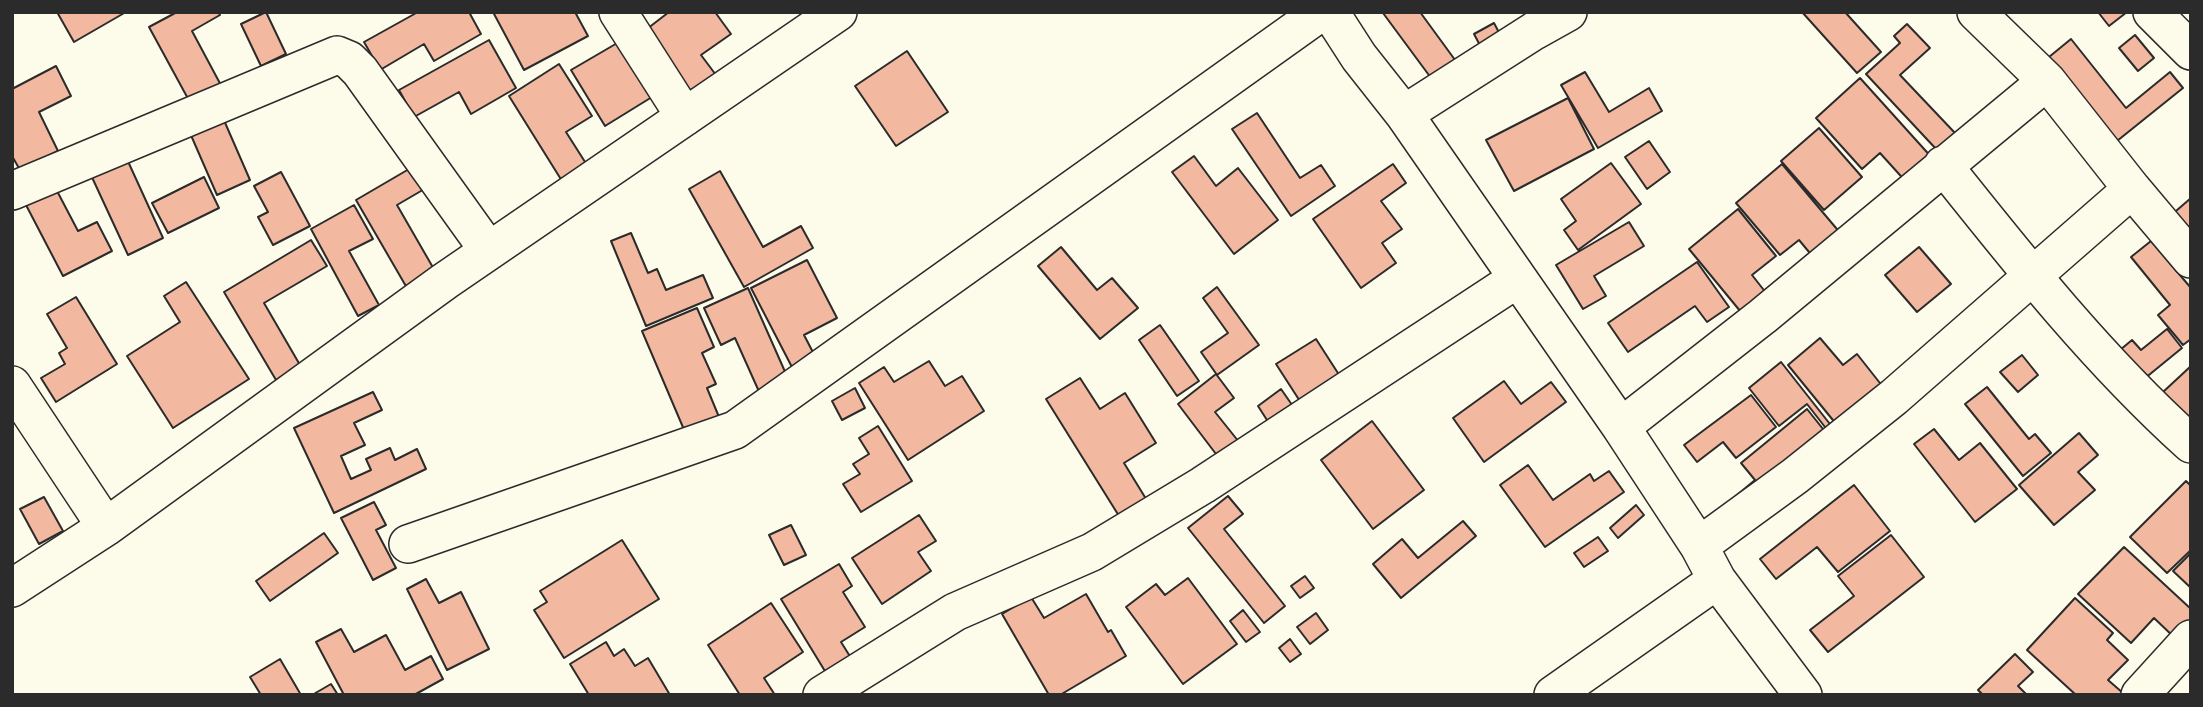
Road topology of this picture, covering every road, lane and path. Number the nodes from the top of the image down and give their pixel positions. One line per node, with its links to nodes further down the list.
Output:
1 (618, 12): 11 (street)
2 (838, 12): 11 (street)
3 (1321, 12): 23 (street)
4 (1330, 12): 10 (street)
5 (1569, 12): 10 (street)
6 (1976, 12): 9 (street)
7 (2152, 12): 8 (street)
8 (2191, 51)
9 (2048, 81): 12 (street); 13 (street)
10 (1404, 114): 18 (street)
11 (685, 117): 15 (street)
12 (1944, 165): 17 (street); 20 (street)
13 (2132, 189): 16 (street); 17 (street)
14 (12, 191): 15 (street)
15 (489, 251): 22 (street)
16 (2191, 259)
17 (2033, 277): 21 (street); 24 (street)
18 (1517, 279): 20 (street); 28 (street)
19 (12, 385): 22 (street)
20 (1620, 427): 24 (street)
21 (2191, 444)
22 (106, 527): 26 (street)
23 (408, 544)
24 (1699, 546): 25 (street)
25 (1717, 580): 29 (street); 30 (street)
26 (12, 588)
27 (2191, 639): 31 (street)
28 (822, 695)
29 (1553, 695)
30 (1803, 695)
31 (2140, 695)

